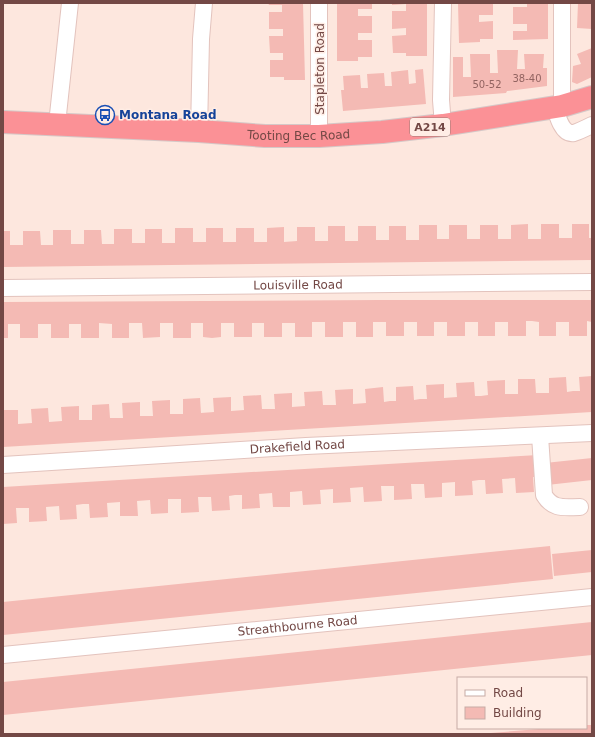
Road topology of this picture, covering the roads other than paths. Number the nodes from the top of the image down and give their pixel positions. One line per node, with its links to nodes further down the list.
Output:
1 (70, 3): 9 (street)
2 (204, 3): 12 (street)
3 (319, 3): 13 (street, Stapleton Road)
4 (443, 3): 10 (street)
5 (562, 3): 7 (street)
6 (592, 97): 7 (highway, Tooting Bec Road / A214)
7 (558, 107): 10 (highway, Tooting Bec Road / A214); 11 (street)
8 (3, 122): 9 (highway, Tooting Bec Road / A214)
9 (57, 124): 12 (highway, Tooting Bec Road / A214)
10 (443, 125): 13 (highway, Tooting Bec Road / A214)
11 (592, 125)
12 (199, 130): 13 (highway, Tooting Bec Road / A214)
13 (319, 136)
14 (592, 282): 15 (street, Louisville Road)
15 (3, 288)
16 (592, 432): 17 (street, Drakefield Road)
17 (540, 436): 18 (street, Drakefield Road); 19 (street)
18 (3, 465)
19 (580, 507)
20 (592, 597): 21 (street, Streathbourne Road)
21 (3, 655)

